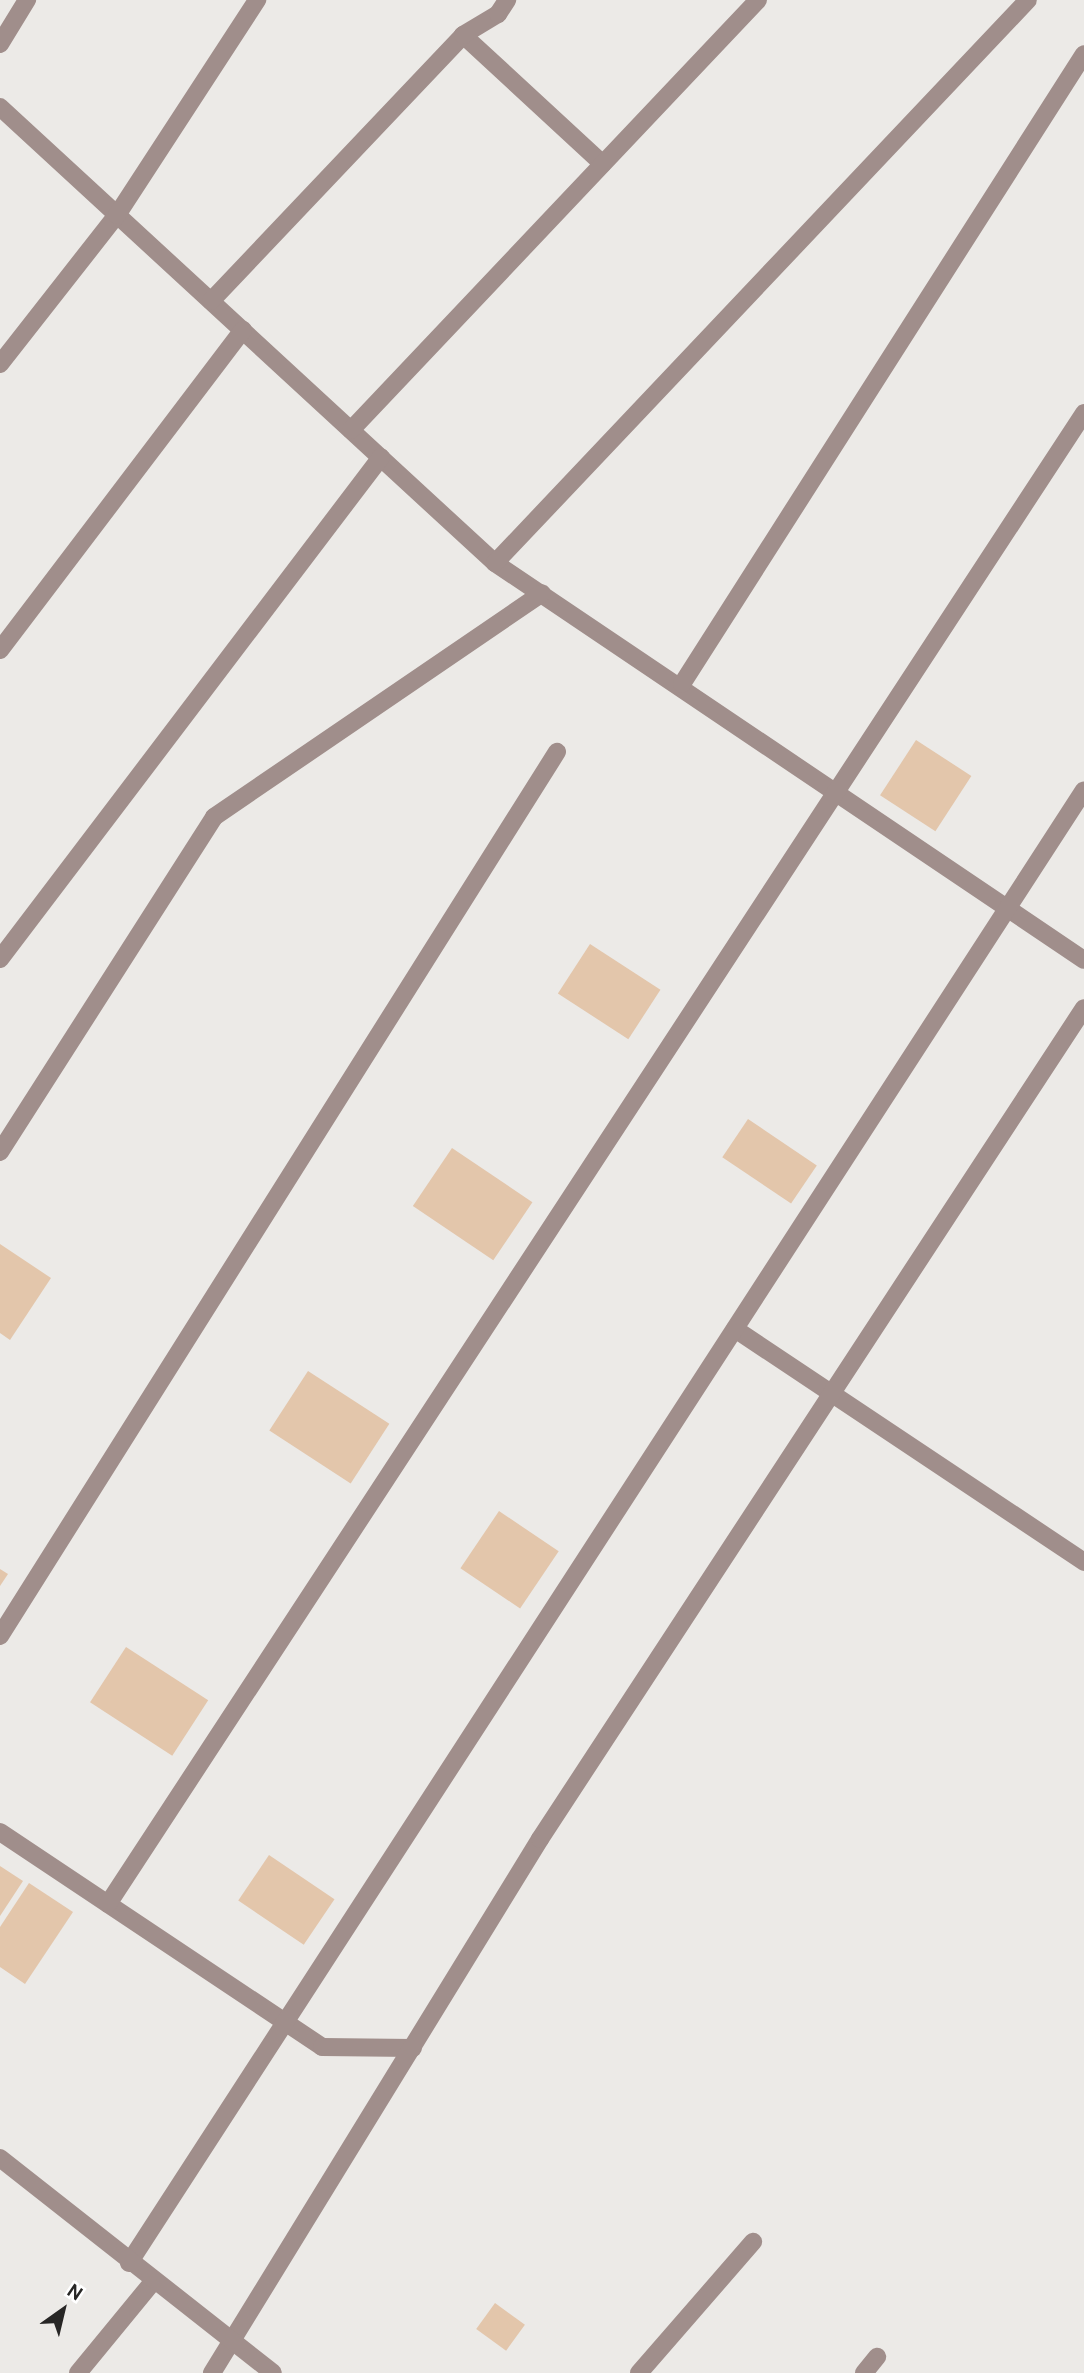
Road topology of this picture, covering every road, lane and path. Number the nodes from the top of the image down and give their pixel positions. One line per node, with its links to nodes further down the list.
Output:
1 (27, 0): 7 (street)
2 (257, 0): 11 (street)
3 (507, 0): 6 (street)
4 (758, 0): 10 (street)
5 (1028, 0): 18 (street)
6 (463, 35): 10 (street); 12 (street)
7 (0, 44)
8 (1084, 54): 21 (street)
9 (0, 107): 11 (street)
10 (603, 164): 16 (street)
11 (117, 215): 12 (street); 14 (street)
12 (211, 301): 13 (street)
13 (243, 330): 16 (street); 20 (street)
14 (0, 364)
15 (1084, 413): 24 (street)
16 (351, 430): 17 (street)
17 (381, 457): 18 (street); 26 (street)
18 (495, 563): 19 (street)
19 (542, 593): 21 (street); 29 (street)
20 (0, 650)
21 (682, 684): 24 (street)
22 (558, 752): 33 (street)
23 (1084, 790): 25 (street)
24 (834, 794): 25 (street); 35 (street)
25 (1010, 905): 27 (street); 30 (street)
26 (0, 959)
27 (1084, 960)
28 (1084, 1008): 31 (street)
29 (0, 1152)
30 (735, 1329): 31 (street); 36 (street)
31 (832, 1394): 32 (street); 37 (street)
32 (1084, 1562)
33 (0, 1636)
34 (0, 1832): 35 (street)
35 (108, 1904): 36 (street)
36 (287, 2024): 37 (street); 40 (street)
37 (414, 2048): 42 (street)
38 (0, 2158): 40 (street)
39 (754, 2242): 47 (street)
40 (129, 2263): 41 (street)
41 (152, 2283): 42 (street); 44 (street)
42 (235, 2341): 45 (street); 46 (street)
43 (877, 2357): 48 (street)
44 (78, 2373)
45 (212, 2373)
46 (273, 2373)
47 (639, 2373)
48 (864, 2373)

